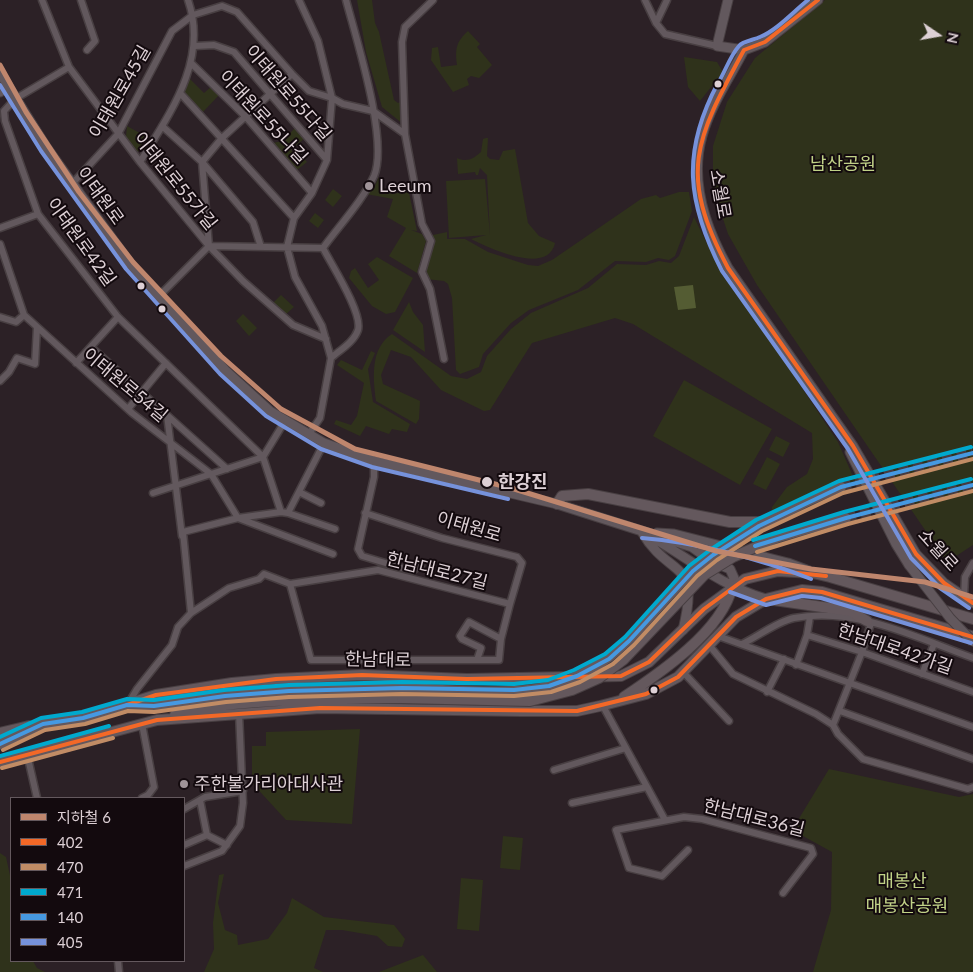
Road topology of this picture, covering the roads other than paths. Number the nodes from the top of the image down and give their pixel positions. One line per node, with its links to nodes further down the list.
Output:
1 (42, 0): 18 (street)
2 (80, 0): 15 (street)
3 (188, 0): 11 (street)
4 (299, 0): 24 (street)
5 (346, 0): 26 (street)
6 (434, 0): 30 (street)
7 (645, 0): 12 (street)
8 (667, 0): 12 (street)
9 (728, 0): 14 (main road)
10 (818, 0): 16 (main road)
11 (193, 15): 13 (street); 19 (street, 이태원로45길); 29 (street, 이태원로45길)
12 (656, 22): 14 (street)
13 (195, 46): 17 (street); 23 (street, 이태원로55다길)
14 (717, 46): 16 (main road)
15 (87, 50)
16 (744, 50): 58 (main road, 소월로)
17 (191, 63): 22 (street); 27 (street, 이태원로55나길)
18 (69, 67): 25 (street); 29 (street)
19 (292, 74): 23 (street); 24 (street, 이태원로45길)
20 (1, 75): 21 (main road, 이태원로)
21 (4, 89): 25 (main road, 이태원로)
22 (180, 94): 28 (street); 31 (street)
23 (269, 94): 27 (street); 32 (street, 이태원로55다길)
24 (332, 98): 26 (street, 이태원로45길); 32 (street)
25 (15, 99): 35 (main road, 이태원로); 37 (street, 이태원로42길)
26 (373, 111): 30 (street); 44 (street)
27 (246, 117): 31 (street); 36 (street, 이태원로55나길)
28 (162, 126): 33 (street); 34 (street)
29 (118, 134): 33 (street, 이태원로55가길); 35 (street, 이태원로45길)
30 (405, 134): 53 (street)
31 (222, 138): 34 (street); 38 (street)
32 (327, 160): 36 (street)
33 (140, 162): 41 (street, 이태원로55가길)
34 (202, 162): 41 (street); 42 (street)
35 (71, 184): 45 (main road, 이태원로)
36 (312, 193): 38 (street)
37 (38, 214): 39 (street); 48 (street, 이태원로42길)
38 (294, 218): 43 (street)
39 (0, 228)
40 (0, 244): 46 (street, 이태원로54길)
41 (209, 246): 42 (street, 이태원로55가길); 45 (street); 50 (street, 이태원로55가길)
42 (261, 247): 43 (street, 이태원로55가길)
43 (287, 247): 44 (street, 이태원로55가길); 50 (street)
44 (323, 248): 52 (street)
45 (159, 296): 61 (main road, 이태원로)
46 (24, 315): 47 (street); 49 (street, 이태원로54길)
47 (0, 317)
48 (118, 317): 51 (street); 55 (street, 이태원로42길)
49 (36, 327): 54 (street, 이태원로54길); 56 (street)
50 (326, 339): 52 (street)
51 (91, 347): 54 (street); 57 (street)
52 (331, 358): 62 (street)
53 (444, 358)
54 (76, 363): 59 (street, 이태원로54길)
55 (166, 364): 57 (street); 65 (street, 이태원로42길)
56 (0, 381)
57 (142, 393): 59 (street); 60 (street)
58 (826, 408): 91 (main road, 소월로); 104 (main road, 소월로, bridge)
59 (128, 409): 63 (street, 이태원로54길)
60 (167, 415): 63 (street); 67 (street)
61 (285, 420): 62 (main road, 이태원로); 65 (street)
62 (309, 434): 64 (main road, 이태원로)
63 (170, 443): 68 (street, 이태원로54길); 69 (street)
64 (324, 443): 66 (main road, 이태원로); 72 (street)
65 (263, 457): 67 (street); 75 (street)
66 (374, 462): 74 (main road, 이태원로); 76 (street)
67 (227, 469): 68 (street)
68 (211, 474): 69 (street); 77 (street)
69 (175, 485): 71 (street); 88 (street)
70 (841, 488): 79 (main road)
71 (152, 492)
72 (299, 492): 73 (street); 75 (street)
73 (321, 503)
74 (558, 504): 79 (main road); 81 (main road, 이태원로)
75 (285, 512): 77 (street); 80 (street)
76 (365, 513): 86 (street); 94 (street, 이태원로)
77 (238, 518): 83 (street); 88 (street)
78 (846, 518): 118 (main road, bridge)
79 (764, 524): 118 (main road, bridge)
80 (335, 529)
81 (642, 532): 82 (main road, 이태원로); 84 (main road, 이태원로); 87 (main road, 이태원로); 99 (main road)
82 (692, 547): 84 (main road); 90 (main road, 이태원로)
83 (333, 554)
84 (685, 557): 90 (main road, 이태원로)
85 (973, 563): 91 (street)
86 (421, 565)
87 (813, 573): 90 (main road, 한남대로); 97 (main road, 한남대로)
88 (186, 575): 95 (street)
89 (290, 584): 94 (street, 한남대로27길); 95 (street); 111 (street)
90 (732, 586): 92 (main road, 이태원로); 99 (main road, 한남대로); 119 (main road)
91 (964, 597): 93 (main road, 소월로)
92 (766, 599): 98 (main road); 101 (main road); 102 (main road)
93 (973, 603)
94 (510, 604): 103 (street)
95 (191, 614): 120 (street)
96 (810, 617): 98 (street); 100 (street); 105 (street)
97 (973, 619)
98 (869, 622): 106 (street); 108 (street)
99 (683, 630): 120 (main road, 한남대로)
100 (807, 635): 108 (street, 한남대로42가길); 112 (street)
101 (718, 636): 105 (street); 107 (main road)
102 (973, 637)
103 (501, 639): 111 (street); 111 (street)
104 (973, 642)
105 (742, 644): 110 (street)
106 (934, 644): 109 (street); 114 (street)
107 (709, 645): 113 (main road); 116 (street)
108 (862, 652): 114 (street, 한남대로42가길); 115 (street)
109 (973, 658)
110 (784, 659): 112 (street); 116 (street)
111 (477, 660)
112 (796, 665): 115 (street)
113 (683, 672): 119 (main road); 125 (street)
114 (922, 674): 117 (street, 한남대로42가길)
115 (850, 684): 122 (street); 129 (street)
116 (767, 692): 128 (street)
117 (973, 692)
118 (402, 693): 120 (main road); 124 (main road)
119 (617, 702): 121 (main road)
120 (127, 706): 126 (main road, 한남대로)
121 (603, 706): 123 (main road); 132 (street)
122 (840, 711): 128 (street); 134 (street)
123 (239, 713): 124 (main road); 139 (street)
124 (157, 720): 127 (main road)
125 (729, 721)
126 (43, 724): 130 (main road); 131 (main road, 한남대로)
127 (142, 724): 133 (main road); 141 (street)
128 (833, 724): 138 (street)
129 (973, 727)
130 (0, 734)
131 (0, 744)
132 (626, 748): 136 (street); 137 (street)
133 (27, 754): 135 (main road); 140 (street)
134 (973, 759)
135 (0, 762)
136 (554, 770)
137 (647, 787): 143 (street); 145 (street)
138 (973, 787)
139 (243, 791): 142 (street); 148 (street)
140 (37, 797)
141 (144, 797)
142 (200, 800): 144 (street); 146 (street)
143 (572, 803)
144 (185, 808)
145 (665, 820): 149 (street, 한남대로36길); 151 (street, 한남대로36길)
146 (207, 835): 147 (street); 148 (street)
147 (185, 845)
148 (227, 845): 150 (street)
149 (688, 850)
150 (185, 866)
151 (783, 892)

